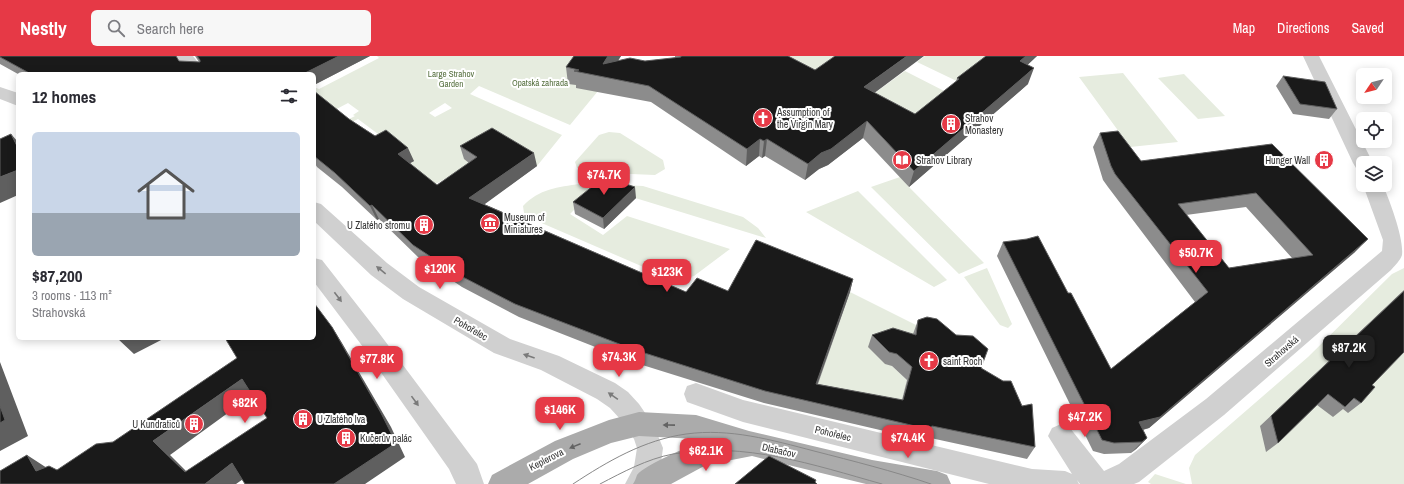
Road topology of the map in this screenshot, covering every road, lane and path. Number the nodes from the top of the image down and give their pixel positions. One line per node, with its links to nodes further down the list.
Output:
1 (184, 56): 3 (street)
2 (1311, 56): 6 (street)
3 (196, 72)
4 (0, 92): 5 (street)
5 (16, 99)
6 (1360, 156)
7 (1376, 192): 22 (street, Strahovská)
8 (316, 211): 11 (street, Pohořelec, one-way to 8)
9 (316, 269): 15 (street, one-way to 15)
10 (696, 394): 20 (street, Pohořelec)
11 (639, 424): 13 (main road, Dlabačov, one-way to 11); 16 (main road, Keplerova, one-way to 16); 17 (street, Pohořelec)
12 (1061, 436): 21 (street)
13 (761, 445): 14 (main road, Dlabačov); 18 (main road)
14 (884, 478): 19 (main road, Dlabačov)
15 (469, 479)
16 (502, 484)
17 (638, 484)
18 (646, 484)
19 (937, 484)
20 (1065, 484)
21 (1097, 484)
22 (1105, 484)

